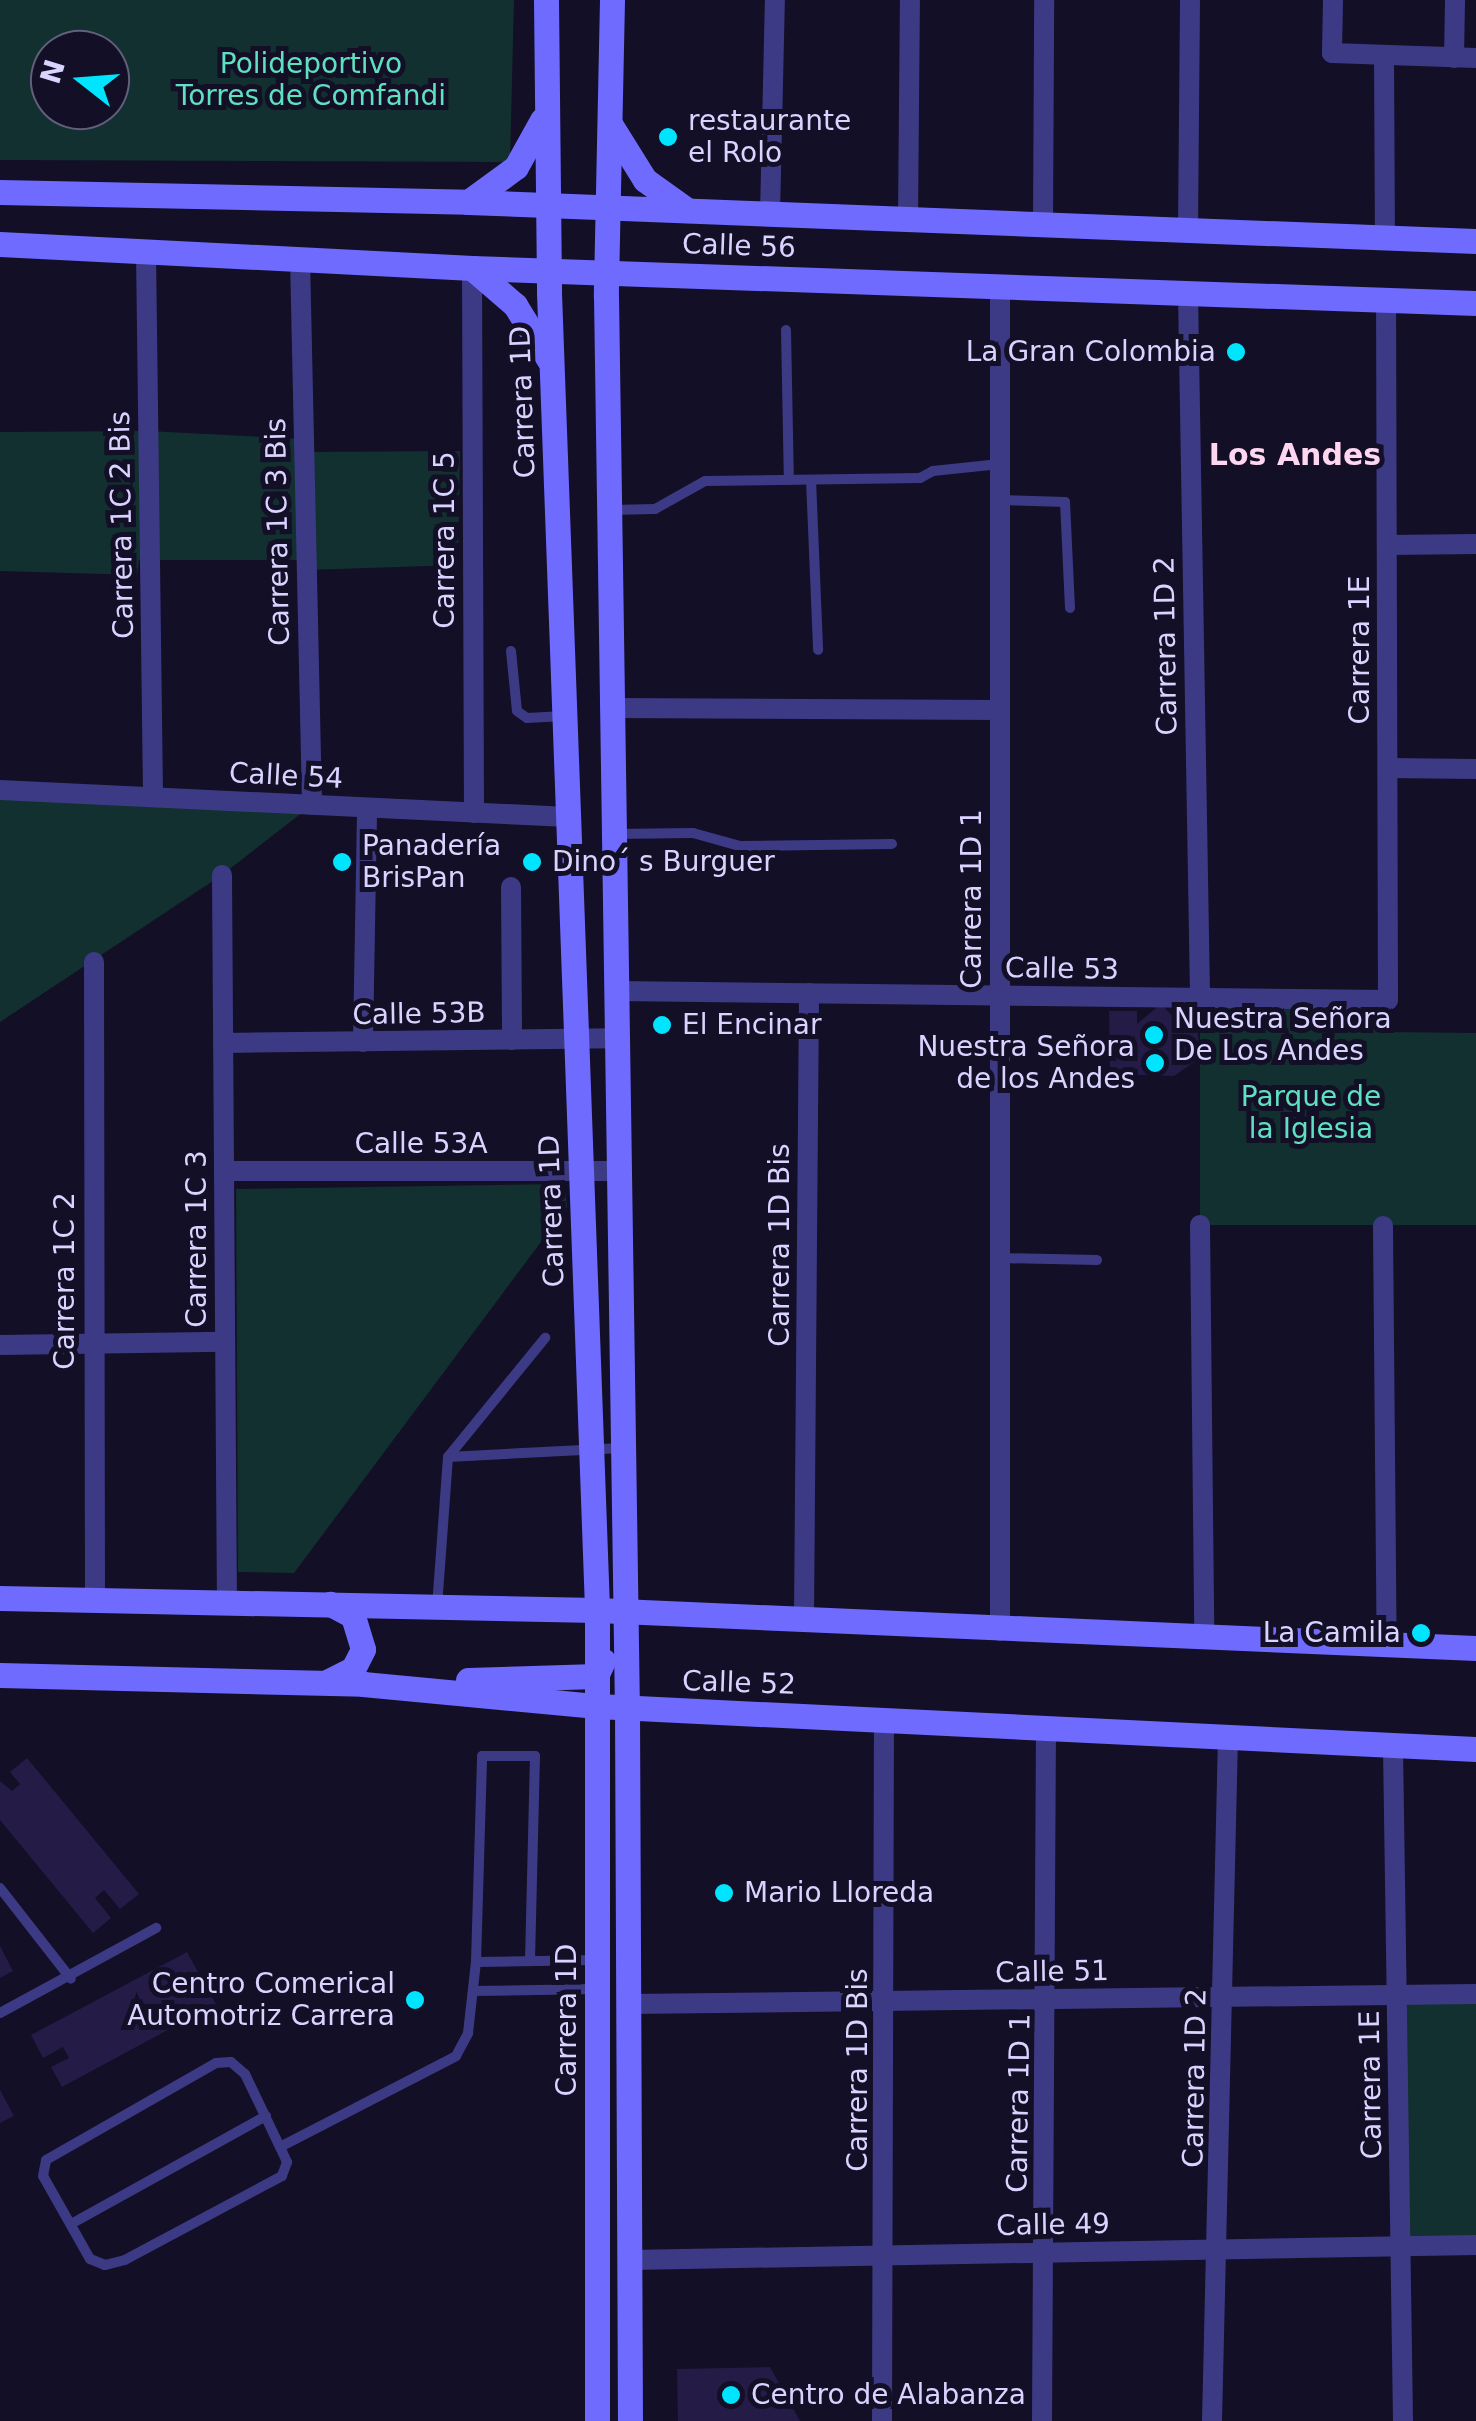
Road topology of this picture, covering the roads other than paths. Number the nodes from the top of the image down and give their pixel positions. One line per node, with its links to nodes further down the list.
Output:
1 (546, 0): 11 (street, Carrera 1D)
2 (612, 0): 12 (street)
3 (775, 0): 18 (street)
4 (910, 0): 19 (street)
5 (1044, 0): 20 (street)
6 (1190, 0): 21 (street)
7 (1333, 0): 9 (street)
8 (1455, 0): 10 (street)
9 (1384, 55): 10 (street); 22 (street)
10 (1465, 58)
11 (545, 110): 14 (street); 15 (street, Carrera 1D)
12 (610, 121): 16 (street); 17 (street)
13 (0, 192): 14 (street, Calle 56)
14 (468, 202): 15 (street, Calle 56)
15 (547, 205): 16 (street, Calle 56); 28 (street, Carrera 1D)
16 (608, 208): 17 (street, Calle 56); 29 (street)
17 (692, 212): 18 (street, Calle 56)
18 (770, 215): 19 (street, Calle 56)
19 (908, 220): 20 (street, Calle 56)
20 (1043, 225): 21 (street, Calle 56)
21 (1188, 230): 22 (street, Calle 56)
22 (1385, 237): 23 (street, Calle 56)
23 (1476, 241)
24 (0, 244): 25 (street, Calle 56)
25 (146, 252): 26 (street, Calle 56); 52 (street, Carrera 1C 2 Bis)
26 (300, 258): 27 (street, Calle 56); 53 (street, Carrera 1C 3 Bis)
27 (472, 268): 28 (street, Calle 56); 35 (street); 55 (street, Carrera 1C 5)
28 (548, 268): 29 (street, Calle 56); 35 (street, Carrera 1D)
29 (606, 271): 30 (street, Calle 56); 40 (street)
30 (1000, 286): 31 (street, Calle 56); 36 (street, Carrera 1D 1)
31 (1188, 293): 32 (street, Calle 56); 65 (street, Carrera 1D 2)
32 (1386, 300): 33 (street, Calle 56); 42 (street, Carrera 1E)
33 (1476, 304)
34 (786, 330): 37 (lane)
35 (552, 365): 48 (street, Carrera 1D)
36 (1000, 464): 38 (lane); 39 (street, Carrera 1D 1)
37 (789, 480): 38 (lane); 40 (lane)
38 (811, 480): 44 (lane)
39 (1000, 500): 43 (lane); 47 (street, Carrera 1D 1)
40 (609, 510): 46 (street)
41 (1476, 544): 42 (street)
42 (1387, 545): 49 (street, Carrera 1E)
43 (1070, 608)
44 (818, 650)
45 (511, 651): 48 (lane)
46 (610, 708): 47 (street); 57 (street)
47 (1000, 710): 64 (street, Carrera 1D 1)
48 (565, 716): 56 (street, Carrera 1D)
49 (1388, 768): 50 (street); 66 (street, Carrera 1E)
50 (1476, 770)
51 (0, 790): 52 (street, Calle 54)
52 (152, 798): 53 (street, Calle 54)
53 (312, 805): 54 (street, Calle 54)
54 (367, 808): 55 (street, Calle 54); 70 (street)
55 (474, 813): 56 (street, Calle 54)
56 (568, 818): 69 (street, Carrera 1D)
57 (612, 834): 58 (lane); 62 (street)
58 (892, 844)
59 (222, 875): 71 (street, Carrera 1C 3)
60 (511, 888): 68 (street)
61 (94, 962): 81 (street, Carrera 1C 2)
62 (614, 991): 63 (street, Calle 53); 67 (street)
63 (809, 993): 64 (street, Calle 53); 93 (street, Carrera 1D Bis)
64 (1000, 995): 65 (street, Calle 53); 77 (street, Carrera 1D 1)
65 (1200, 998): 66 (street, Calle 53)
66 (1388, 1000)
67 (615, 1038): 69 (street, Calle 53B); 74 (street)
68 (512, 1040): 69 (street, Calle 53B); 70 (street, Calle 53B)
69 (576, 1040): 73 (street, Carrera 1D)
70 (363, 1042): 71 (street, Calle 53B)
71 (223, 1043): 72 (street, Carrera 1C 3)
72 (224, 1171): 73 (street, Calle 53A); 80 (street, Carrera 1C 3)
73 (581, 1172): 74 (street, Calle 53A); 84 (street, Carrera 1D)
74 (617, 1172): 83 (street)
75 (1200, 1225): 95 (street)
76 (1383, 1226): 96 (street)
77 (1000, 1258): 78 (lane); 94 (street, Carrera 1D 1)
78 (1097, 1260)
79 (545, 1338): 85 (lane)
80 (225, 1342): 81 (street); 88 (street, Carrera 1C 3)
81 (92, 1344): 82 (street); 87 (street, Carrera 1C 2)
82 (0, 1345)
83 (622, 1448): 84 (lane); 92 (street)
84 (591, 1450): 85 (lane); 91 (street, Carrera 1D)
85 (448, 1457): 90 (lane)
86 (0, 1598): 87 (street)
87 (95, 1600): 88 (street)
88 (227, 1602): 89 (street)
89 (322, 1603): 90 (street); 100 (street)
90 (437, 1608): 91 (street)
91 (597, 1610): 92 (street); 99 (street, Carrera 1D)
92 (625, 1611): 93 (street); 99 (street); 103 (street)
93 (804, 1617): 94 (street)
94 (1000, 1631): 95 (street)
95 (1204, 1636): 96 (street)
96 (1387, 1644): 97 (street)
97 (1476, 1648)
98 (0, 1675): 100 (street, Calle 52)
99 (596, 1676): 101 (street); 102 (street, Carrera 1D)
100 (322, 1682): 101 (street, Calle 52)
101 (363, 1684): 102 (street, Calle 52)
102 (597, 1706): 103 (street, Calle 52); 111 (street, Carrera 1D)
103 (627, 1708): 104 (street, Calle 52); 122 (street)
104 (884, 1719): 105 (street, Calle 52); 121 (street, Carrera 1D Bis)
105 (1046, 1726): 106 (street, Calle 52); 120 (street, Carrera 1D 1)
106 (1228, 1736): 107 (street, Calle 52); 119 (street, Carrera 1D 2)
107 (1393, 1747): 108 (street, Calle 52); 118 (street, Carrera 1E)
108 (1476, 1749)
109 (0, 1888): 114 (lane)
110 (156, 1928): 114 (lane)
111 (596, 1960): 112 (lane); 115 (street, Carrera 1D)
112 (530, 1961): 113 (lane); 113 (lane)
113 (476, 1962): 116 (lane)
114 (71, 1979): 123 (lane)
115 (597, 1988): 116 (lane); 133 (street, Carrera 1D)
116 (472, 1991): 125 (lane)
117 (1476, 1994): 118 (street, Calle 51)
118 (1397, 1995): 119 (street, Calle 51); 128 (street, Carrera 1E)
119 (1224, 1997): 120 (street, Calle 51); 129 (street, Carrera 1D 2)
120 (1048, 2000): 121 (street, Calle 51); 130 (street, Carrera 1D 1)
121 (886, 2002): 122 (street, Calle 51); 131 (street, Carrera 1D Bis)
122 (628, 2004): 132 (street)
123 (0, 2013)
124 (266, 2116): 125 (lane); 126 (lane); 126 (lane)
125 (280, 2147): 126 (lane)
126 (70, 2224)
127 (1476, 2245): 128 (street, Calle 49)
128 (1401, 2247): 129 (street, Calle 49); 138 (street, Carrera 1E)
129 (1218, 2250): 130 (street, Calle 49); 137 (street, Carrera 1D 2)
130 (1044, 2253): 131 (street, Calle 49); 136 (street, Carrera 1D 1)
131 (886, 2255): 132 (street, Calle 49); 135 (street, Carrera 1D Bis)
132 (630, 2260): 134 (street)
133 (597, 2421)
134 (630, 2421)
135 (882, 2421)
136 (1042, 2421)
137 (1212, 2421)
138 (1403, 2421)

